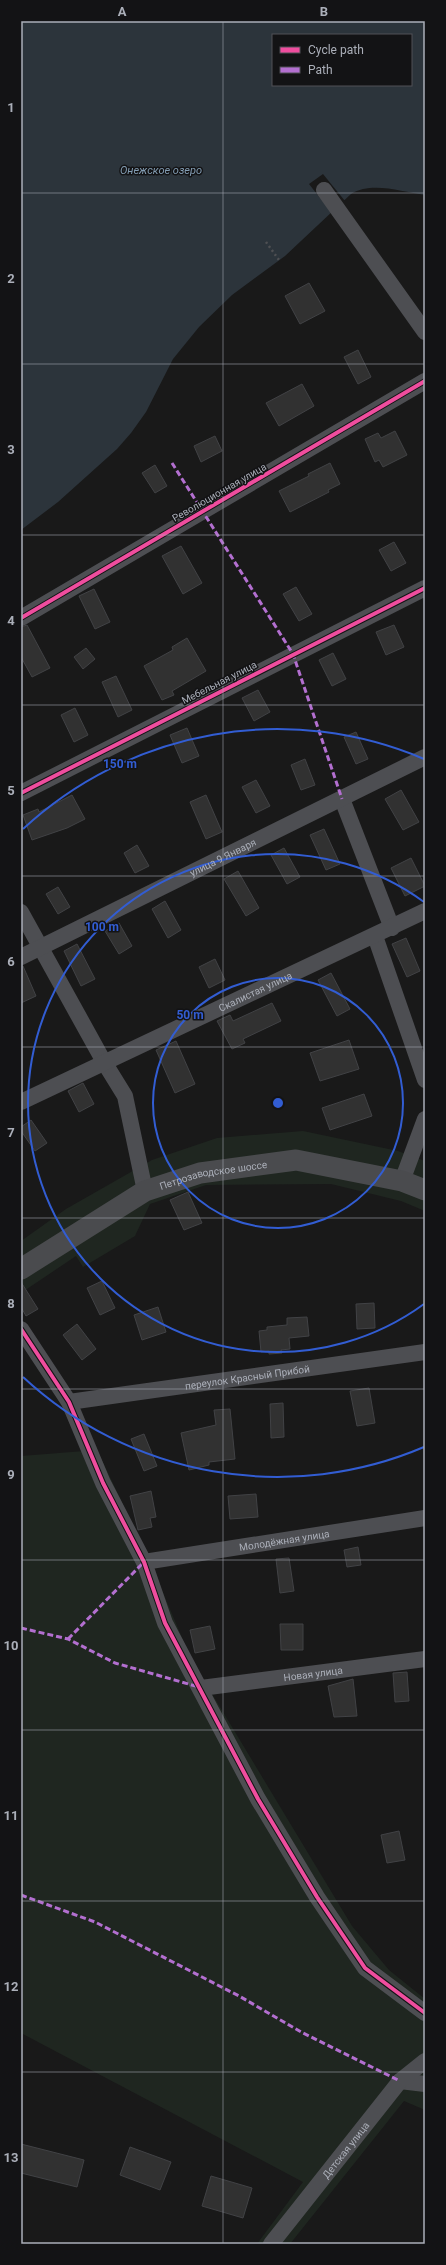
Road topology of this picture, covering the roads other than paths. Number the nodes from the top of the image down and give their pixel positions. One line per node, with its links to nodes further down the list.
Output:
1 (324, 190): 2 (street)
2 (425, 332)
3 (425, 381): 5 (street, Революционная улица)
4 (425, 588): 7 (street, Мебельная улица)
5 (21, 618)
6 (425, 758): 8 (street, улица 9 Января)
7 (21, 793)
8 (342, 799): 11 (street); 13 (street, улица 9 Января)
9 (425, 911): 11 (street, Скалистая улица)
10 (21, 912): 13 (street)
11 (392, 928): 12 (street, Скалистая улица)
12 (375, 936): 15 (street, Скалистая улица); 16 (street)
13 (40, 947): 14 (street, улица 9 Января); 15 (street)
14 (21, 957)
15 (104, 1062): 17 (street, Скалистая улица); 20 (street)
16 (425, 1080)
17 (21, 1102)
18 (425, 1119): 19 (street)
19 (402, 1181): 20 (main road, Петрозаводское шоссе); 21 (main road, Петрозаводское шоссе)
20 (145, 1190): 22 (main road, Петрозаводское шоссе)
21 (425, 1190)
22 (21, 1269)
23 (21, 1329): 25 (street)
24 (425, 1352): 25 (street, переулок Красный Прибой)
25 (69, 1402): 27 (street)
26 (425, 1518): 27 (street, Молодёжная улица)
27 (144, 1562): 29 (street)
28 (425, 1659): 29 (street, Новая улица)
29 (201, 1688): 30 (street)
30 (425, 2014)
31 (425, 2061): 32 (street, Детская улица)
32 (400, 2081): 33 (street); 34 (street, Детская улица)
33 (425, 2084)
34 (271, 2244)

